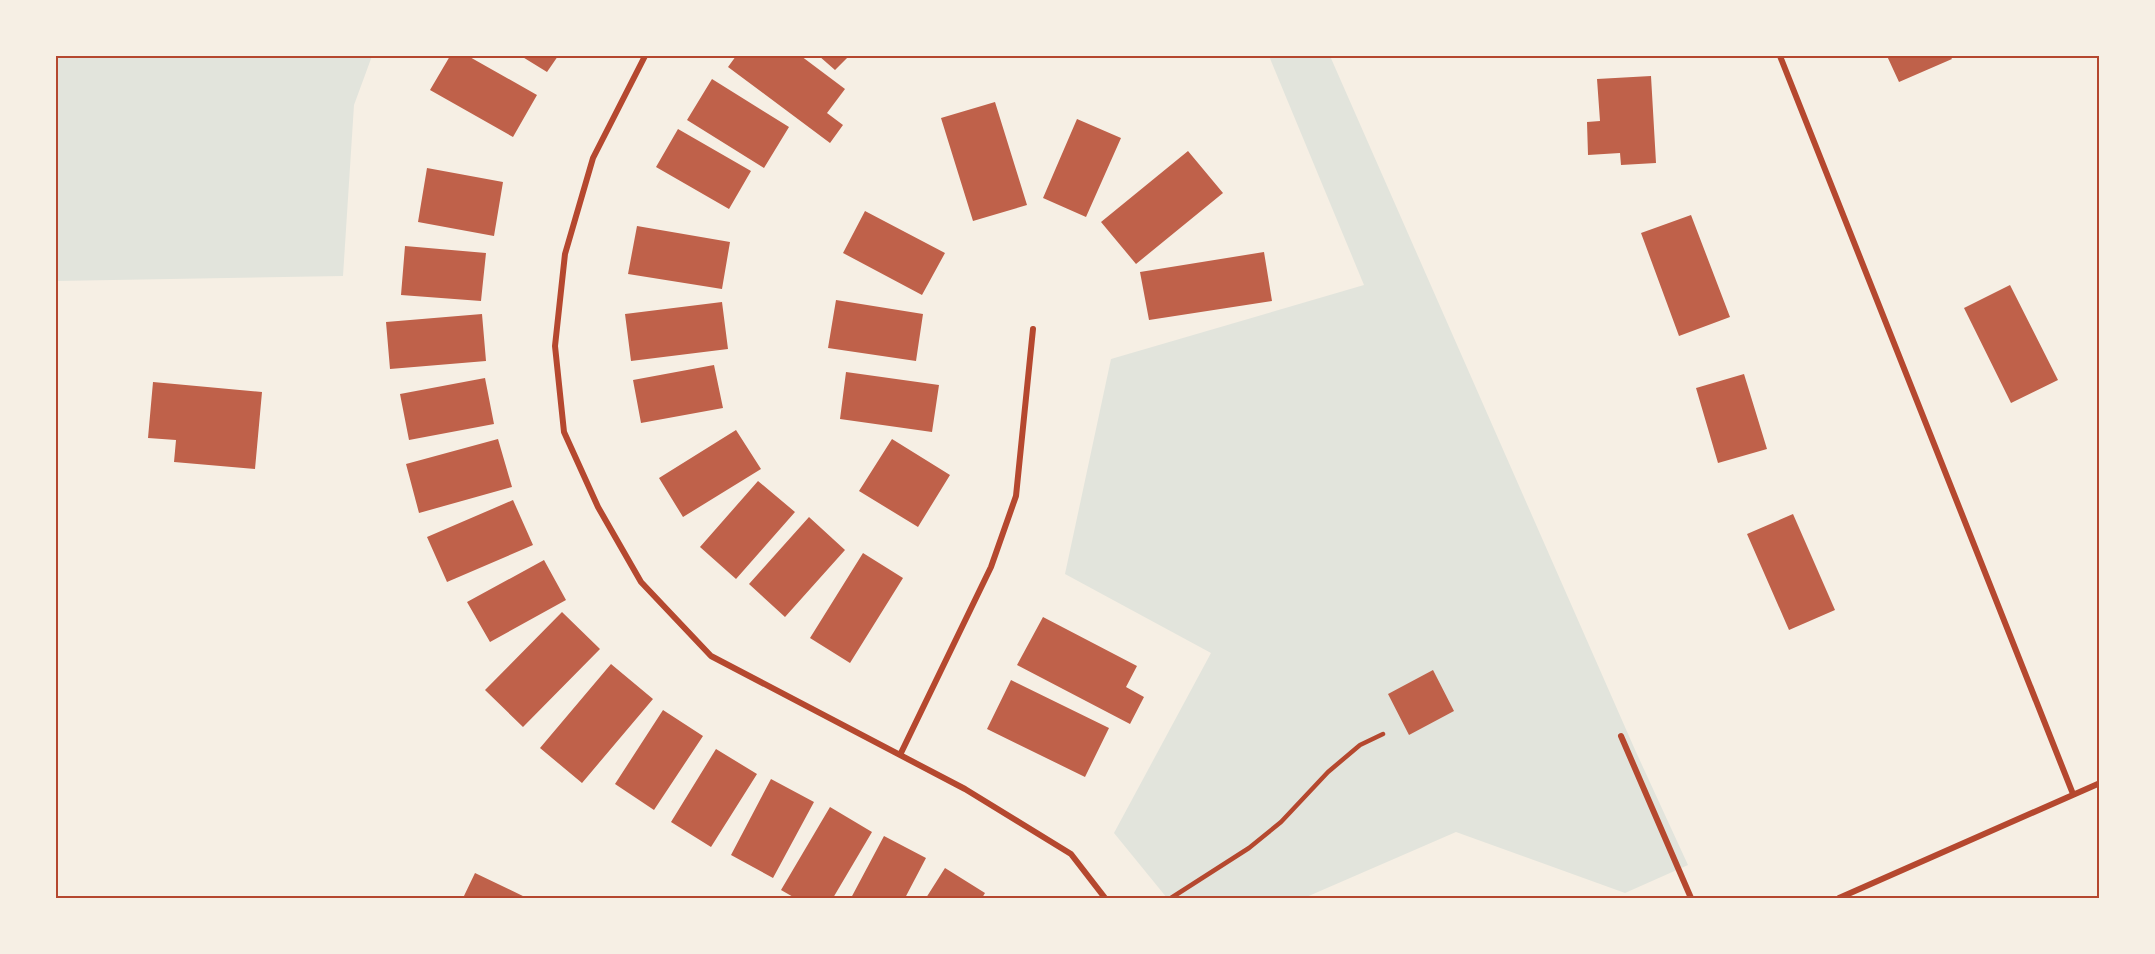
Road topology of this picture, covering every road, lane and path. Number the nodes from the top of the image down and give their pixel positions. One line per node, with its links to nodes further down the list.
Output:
1 (645, 56): 6 (street)
2 (1780, 56): 8 (street)
3 (1033, 329): 6 (street)
4 (1383, 734): 10 (lane)
5 (1621, 736): 11 (street)
6 (900, 755): 9 (street)
7 (2100, 783): 8 (street)
8 (2073, 794): 12 (street)
9 (1105, 898)
10 (1171, 898)
11 (1691, 898)
12 (1839, 898)

